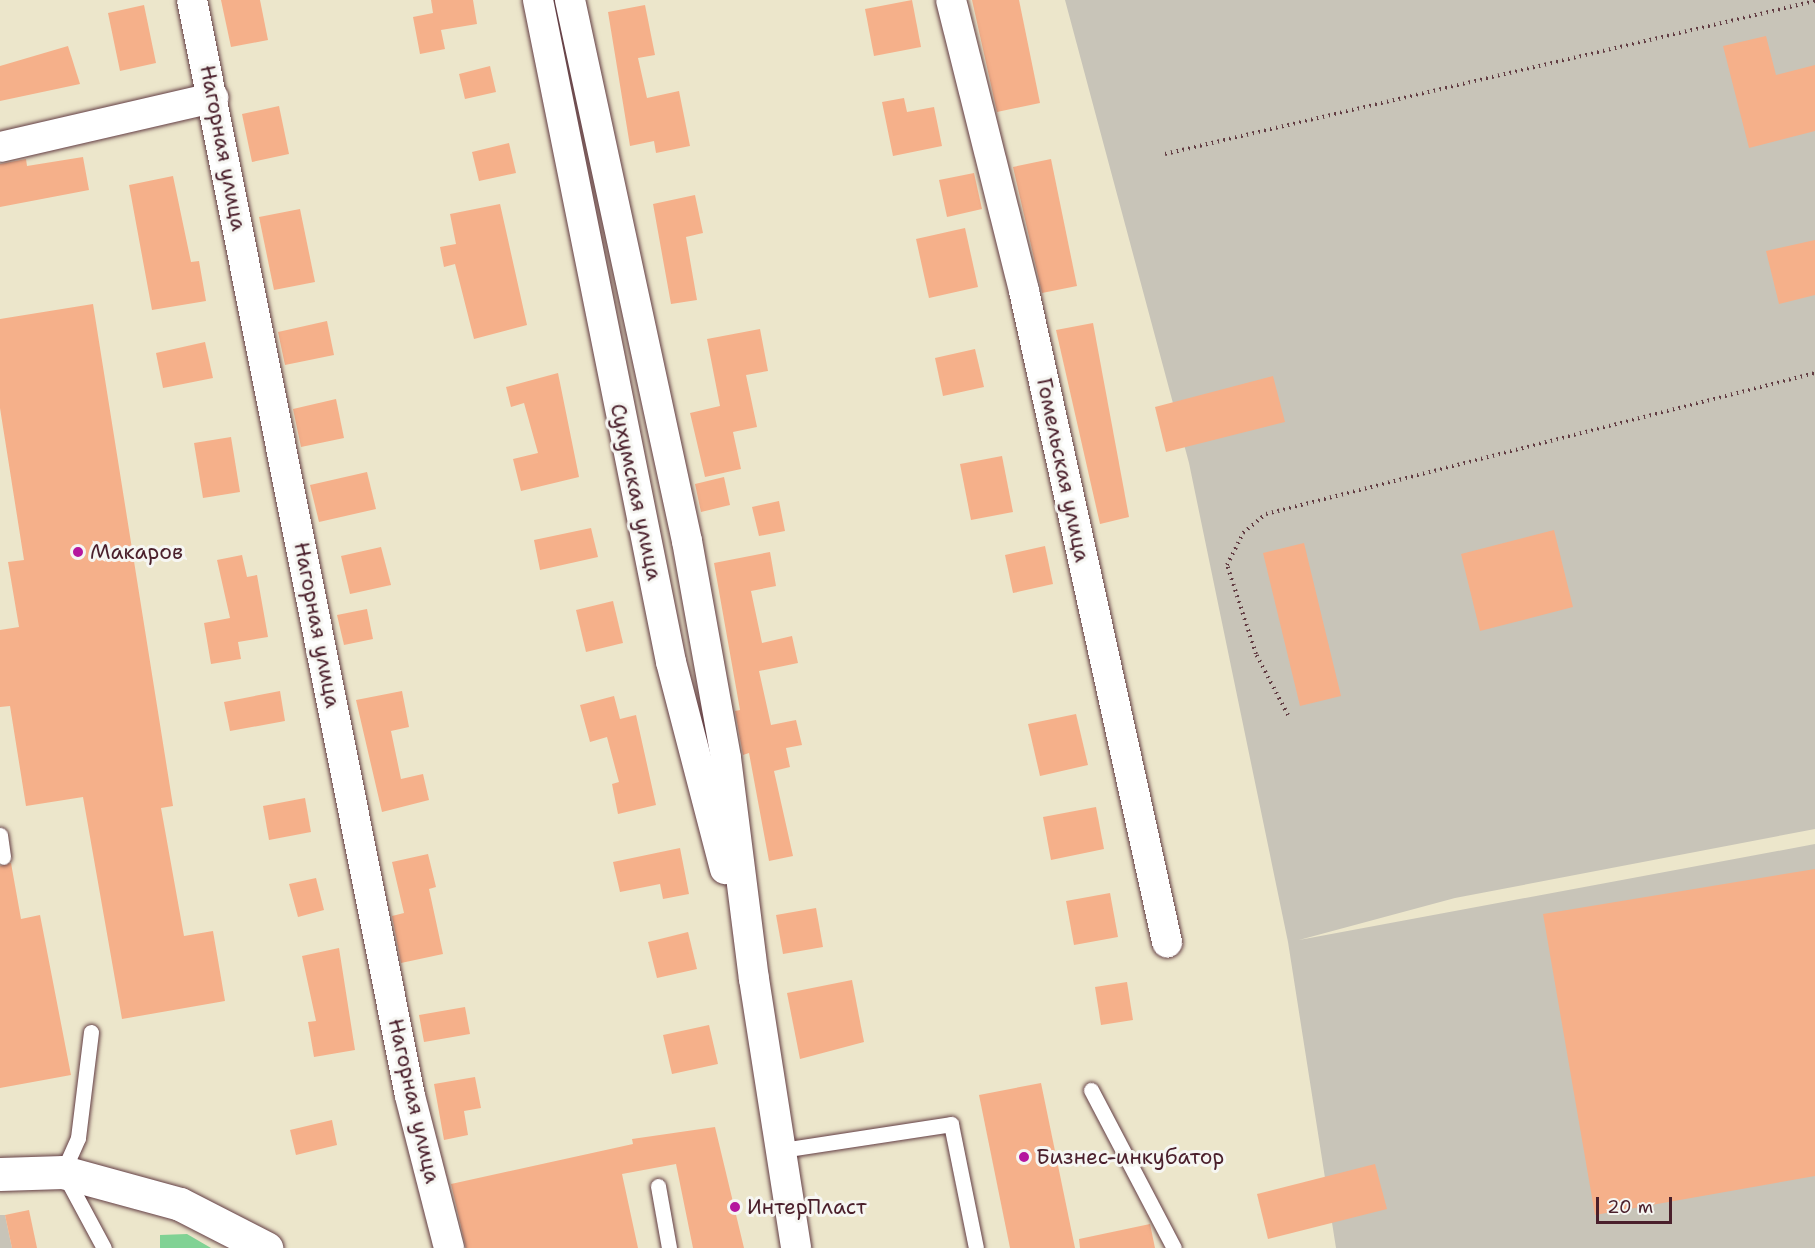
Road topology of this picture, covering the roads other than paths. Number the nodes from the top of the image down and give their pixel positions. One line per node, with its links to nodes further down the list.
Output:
1 (192, 0): 5 (street, Нагорная улица)
2 (538, 0): 10 (street, Сухумская улица)
3 (570, 0): 10 (street, Сухумская улица)
4 (951, 0): 9 (street, Гомельская улица)
5 (213, 98): 6 (street); 21 (street, Нагорная улица)
6 (0, 147)
7 (0, 835): 8 (lane)
8 (3, 857)
9 (1167, 942)
10 (754, 979): 13 (street, Сухумская улица)
11 (91, 1032): 14 (lane)
12 (1090, 1090): 25 (lane)
13 (782, 1150): 23 (street, Сухумская улица); 24 (lane)
14 (63, 1172): 15 (street); 17 (lane); 20 (street)
15 (0, 1174)
16 (658, 1186): 22 (lane)
17 (97, 1231): 18 (lane); 19 (lane)
18 (95, 1248)
19 (104, 1248)
20 (266, 1248)
21 (449, 1248)
22 (669, 1248)
23 (796, 1248)
24 (976, 1248)
25 (1174, 1248)

